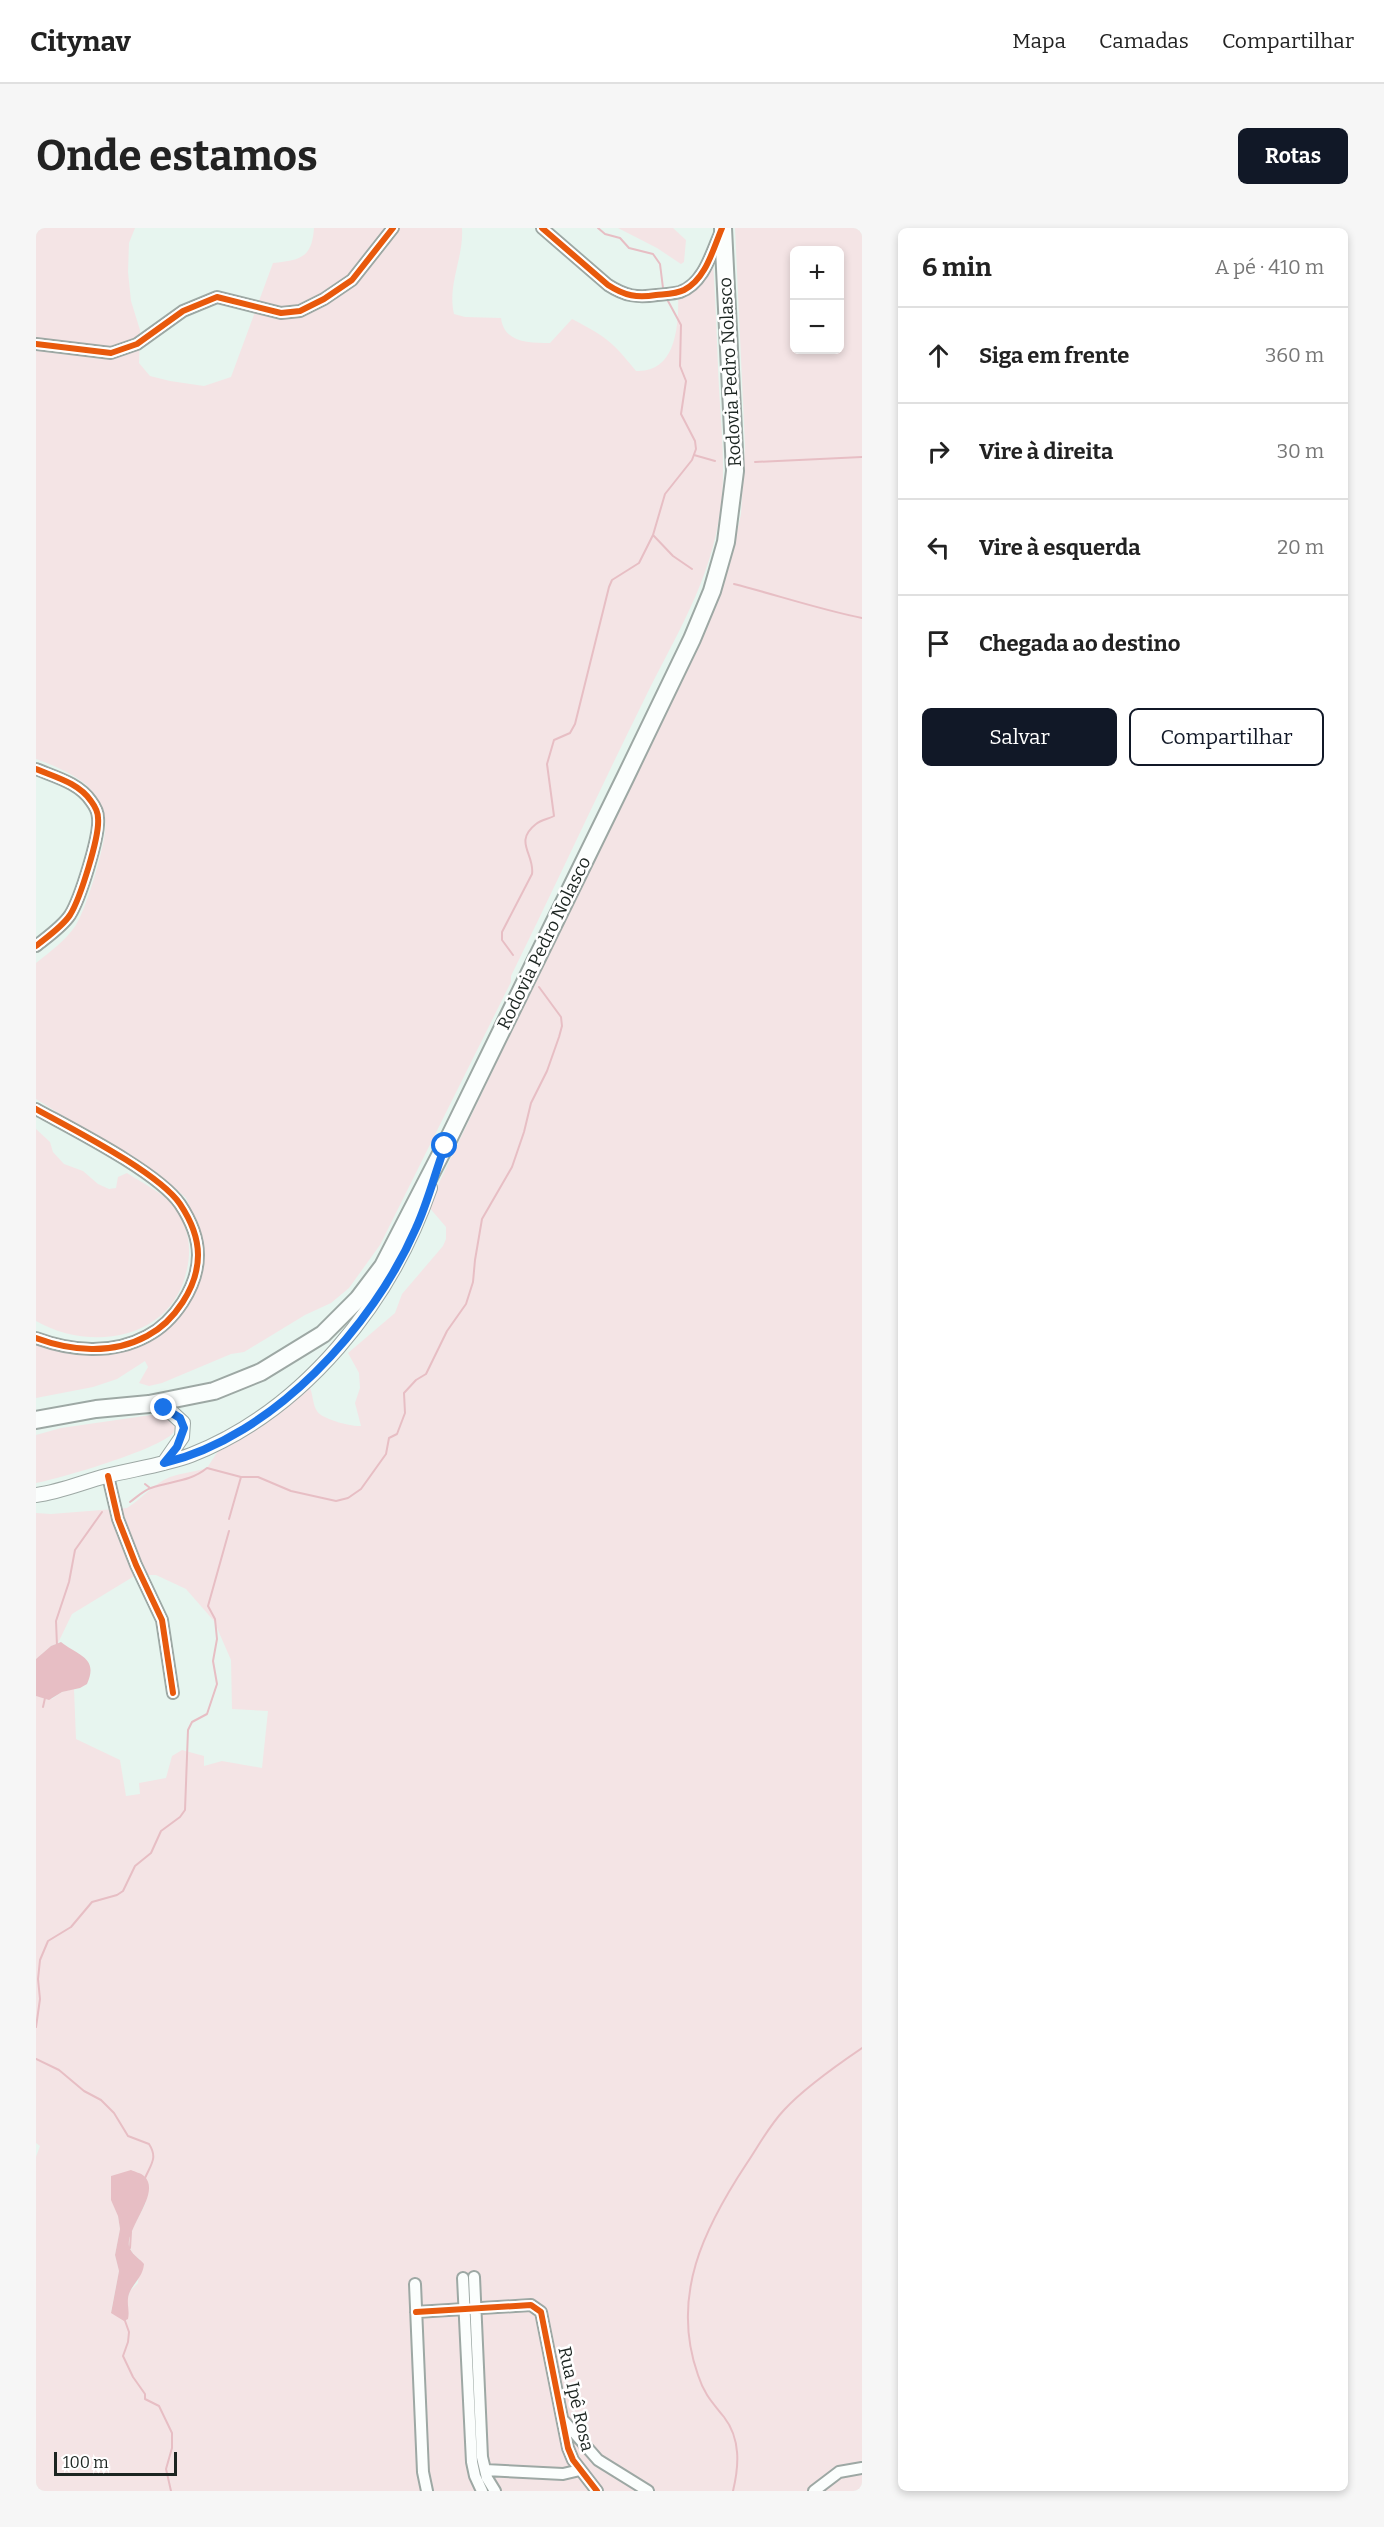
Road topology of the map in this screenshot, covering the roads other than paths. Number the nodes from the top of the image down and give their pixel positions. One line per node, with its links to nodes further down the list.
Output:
1 (393, 228): 4 (street)
2 (542, 228): 3 (street)
3 (723, 228): 8 (highway, Rodovia Pedro Nolasco)
4 (36, 344)
5 (36, 769): 6 (street)
6 (36, 946)
7 (36, 1109): 9 (street)
8 (445, 1146): 10 (highway, Rodovia Pedro Nolasco); 14 (main road)
9 (36, 1338)
10 (149, 1404): 12 (highway, Rodovia Pedro Nolasco); 14 (main road)
11 (36, 1407): 12 (highway)
12 (96, 1409): 13 (highway, Rodovia Pedro Nolasco)
13 (36, 1420)
14 (164, 1463): 15 (main road)
15 (108, 1476): 16 (main road); 17 (street)
16 (36, 1495)
17 (166, 1632): 18 (street); 19 (street)
18 (174, 1645)
19 (174, 1694)
20 (468, 2278): 22 (street)
21 (415, 2284): 23 (street)
22 (470, 2309): 23 (street); 24 (street, Rua Ipê Rosa); 26 (street); 29 (street)
23 (416, 2313): 28 (street)
24 (564, 2421): 27 (street, Rua Ipê Rosa); 32 (street)
25 (862, 2468): 33 (street)
26 (485, 2470): 27 (street); 30 (street)
27 (580, 2470): 31 (street, Rua Ipê Rosa)
28 (427, 2491)
29 (482, 2491)
30 (495, 2491)
31 (597, 2491)
32 (648, 2491)
33 (814, 2491)

